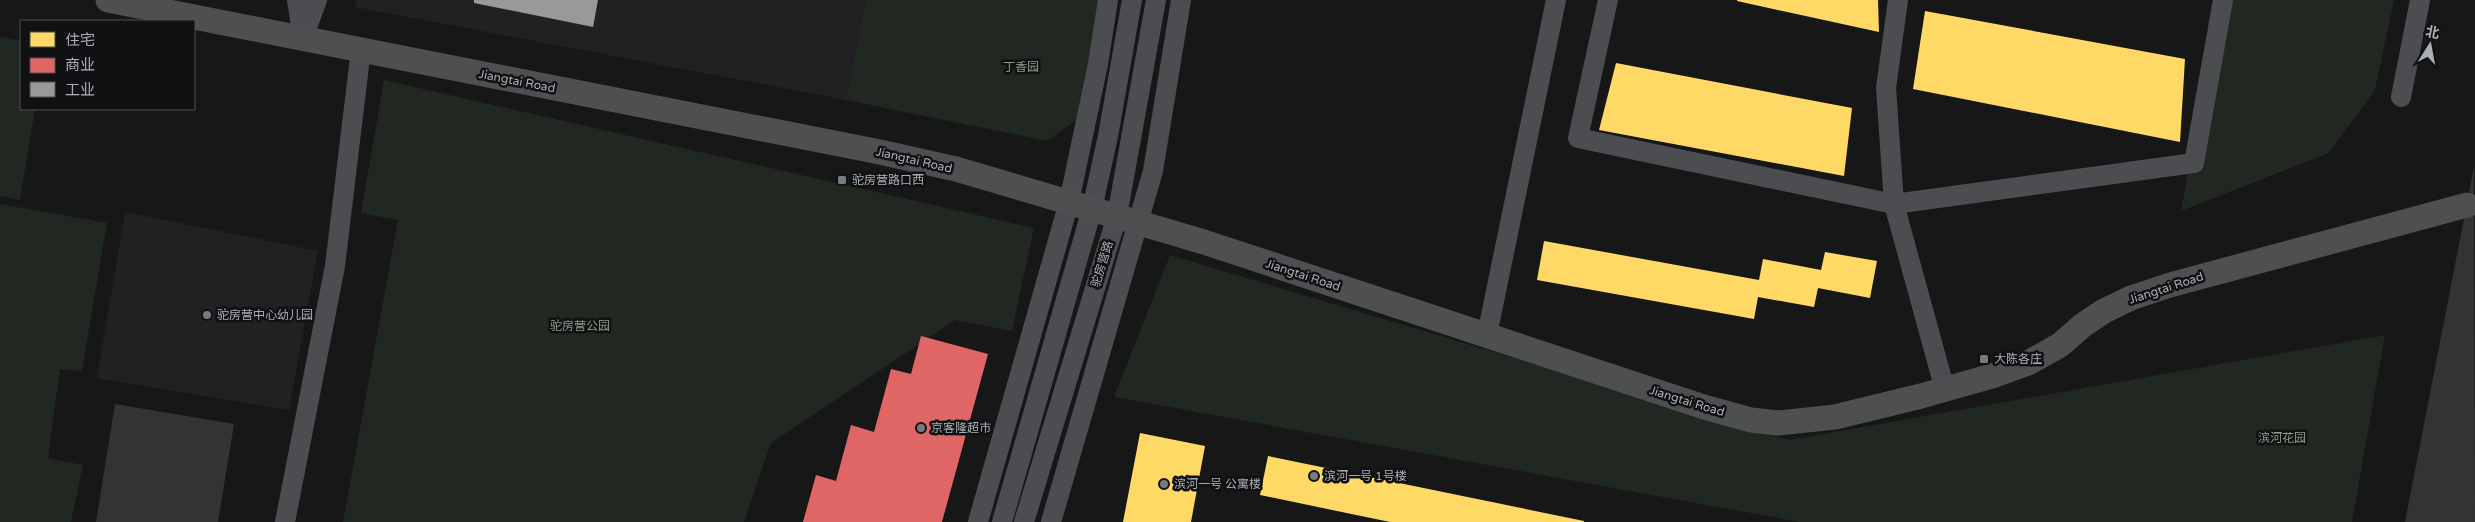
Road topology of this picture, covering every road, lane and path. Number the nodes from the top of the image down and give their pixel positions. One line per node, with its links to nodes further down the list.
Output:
1 (108, 0): 13 (main road, Jiangtai Road)
2 (297, 0): 13 (street)
3 (317, 0): 13 (street)
4 (1108, 0): 17 (street)
5 (1132, 0): 17 (street, 驼房营路)
6 (1156, 0): 19 (street, 驼房营路)
7 (1181, 0): 19 (street)
8 (1556, 0): 20 (street)
9 (1608, 0): 16 (street)
10 (1898, 0): 16 (street)
11 (2223, 0): 16 (street)
12 (2420, 0): 15 (street)
13 (303, 38): 14 (main road, Jiangtai Road)
14 (361, 50): 17 (main road, Jiangtai Road); 22 (street)
15 (2401, 97)
16 (1894, 204): 21 (street)
17 (1081, 205): 19 (main road, Jiangtai Road); 23 (street); 24 (street, 驼房营路)
18 (2467, 205): 21 (main road, Jiangtai Road)
19 (1128, 220): 20 (main road, Jiangtai Road); 25 (street, 驼房营路); 26 (street)
20 (1487, 335): 21 (main road, Jiangtai Road)
21 (1945, 390)
22 (285, 522)
23 (978, 522)
24 (1002, 522)
25 (1024, 522)
26 (1051, 522)

